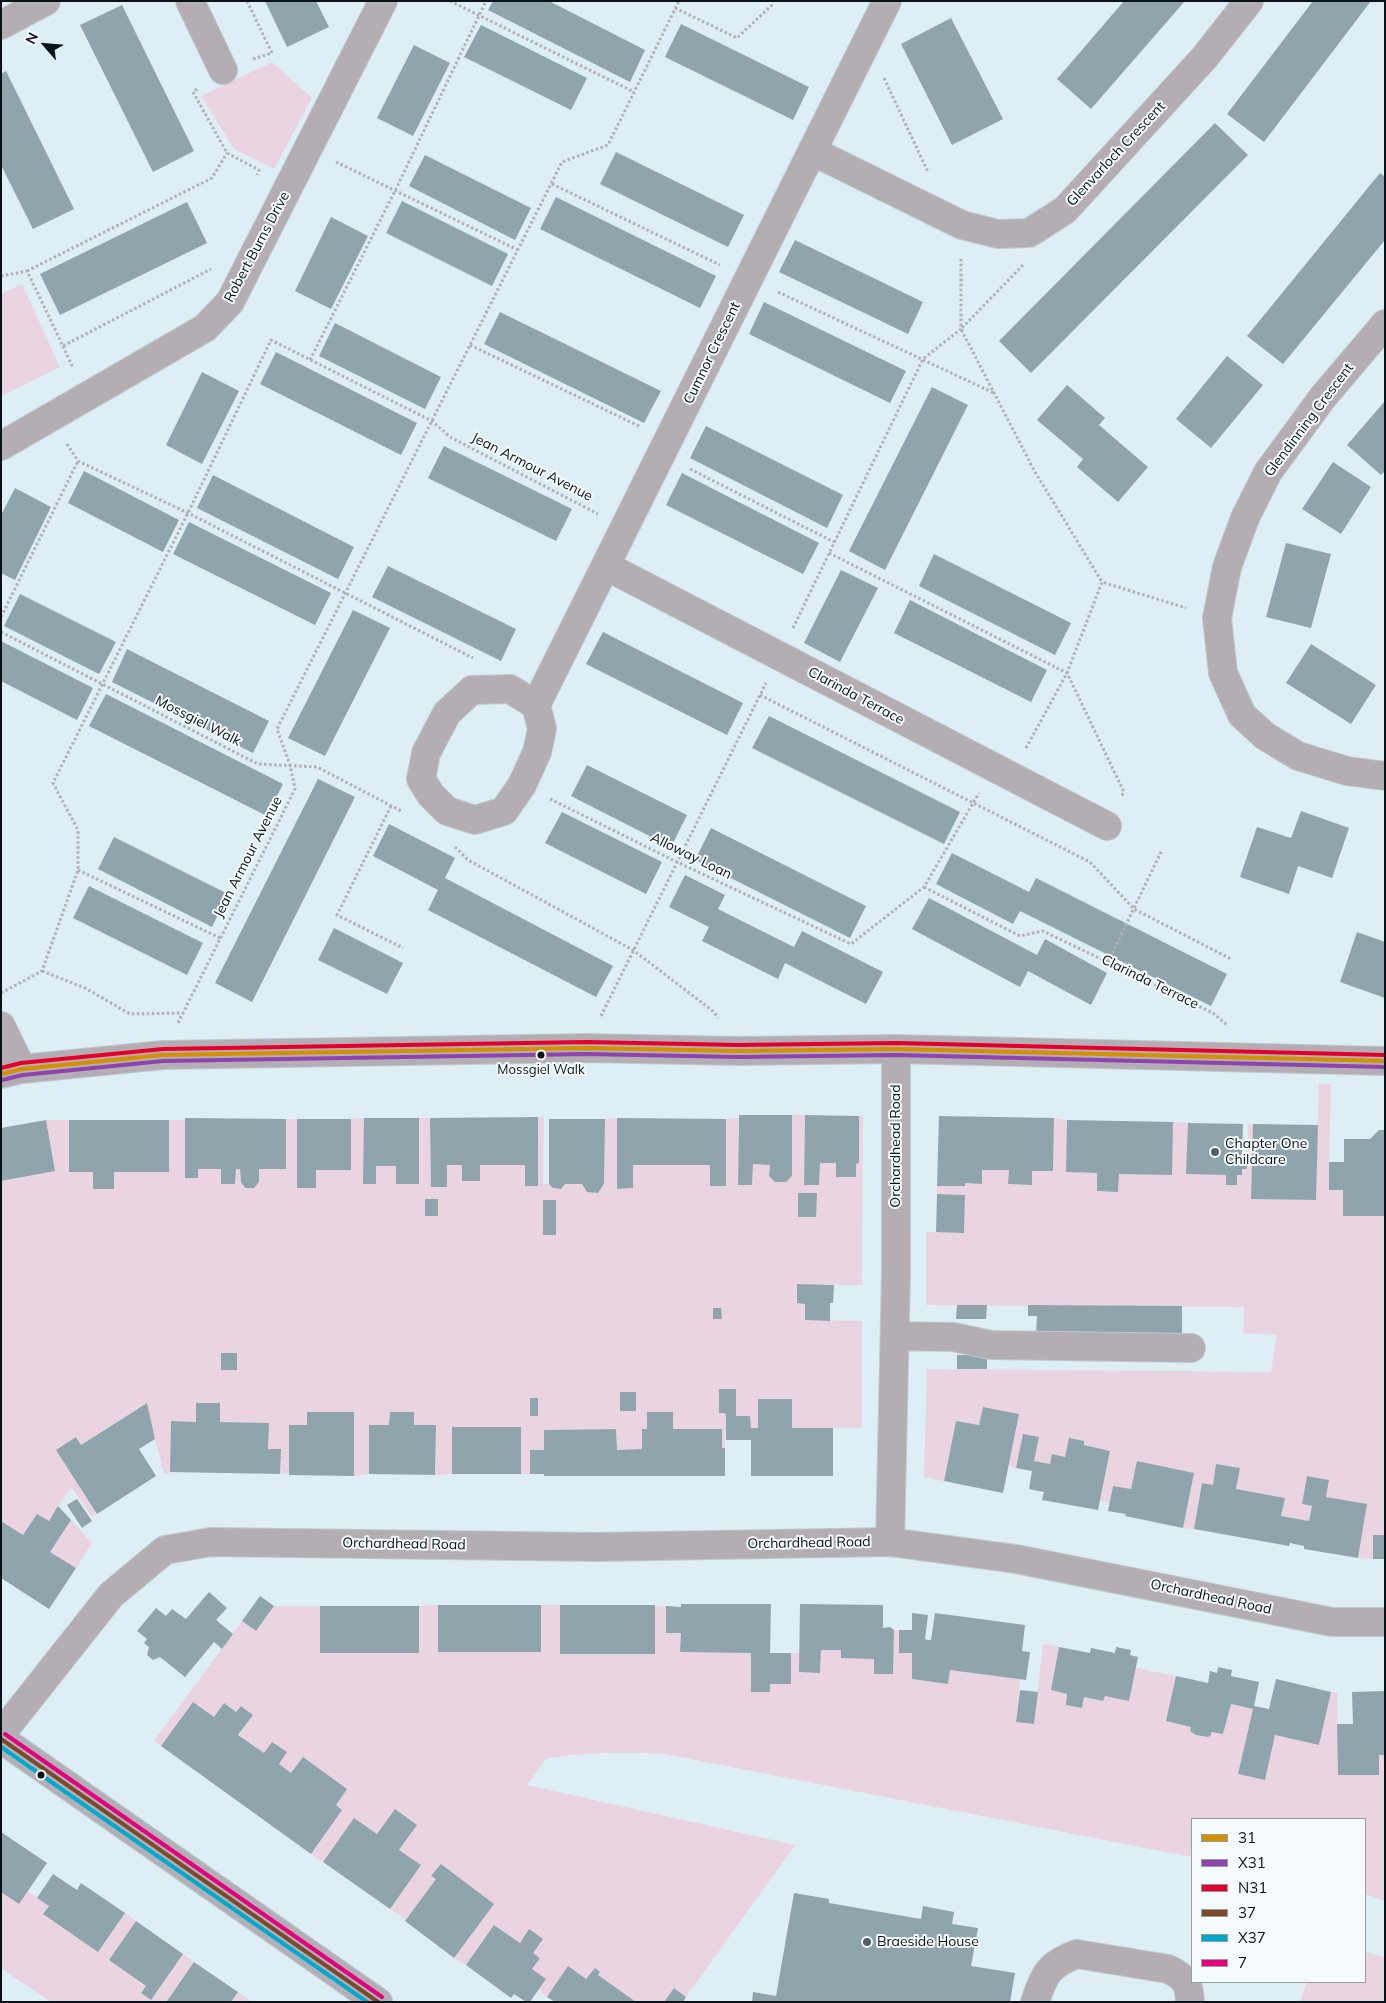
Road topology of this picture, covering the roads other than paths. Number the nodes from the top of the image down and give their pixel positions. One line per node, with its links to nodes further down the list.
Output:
1 (46, 1): 6 (street)
2 (190, 1): 7 (street)
3 (383, 1): 10 (street, Robert Burns Drive)
4 (887, 1): 8 (street, Cumnor Crescent)
5 (1249, 1): 8 (street, Glenvarloch Crescent)
6 (1, 25)
7 (223, 70)
8 (812, 151): 11 (street, Cumnor Crescent)
9 (1385, 324): 13 (street, Glendinning Crescent)
10 (1, 446)
11 (606, 566): 12 (street, Cumnor Crescent); 14 (street, Clarinda Terrace)
12 (536, 704): 12 (street)
13 (1385, 776)
14 (1107, 826)
15 (1, 1026): 18 (street)
16 (896, 1049): 17 (street); 18 (street); 19 (street, Orchardhead Road)
17 (1385, 1061)
18 (12, 1072)
19 (895, 1336): 20 (street); 21 (street, Orchardhead Road)
20 (1191, 1348)
21 (890, 1542): 22 (street, Orchardhead Road); 23 (street, Orchardhead Road)
22 (1385, 1622)
23 (1, 1734)
24 (1, 1739): 25 (main road)
25 (378, 2002)
26 (1035, 2002): 27 (street)
27 (1190, 2002)

